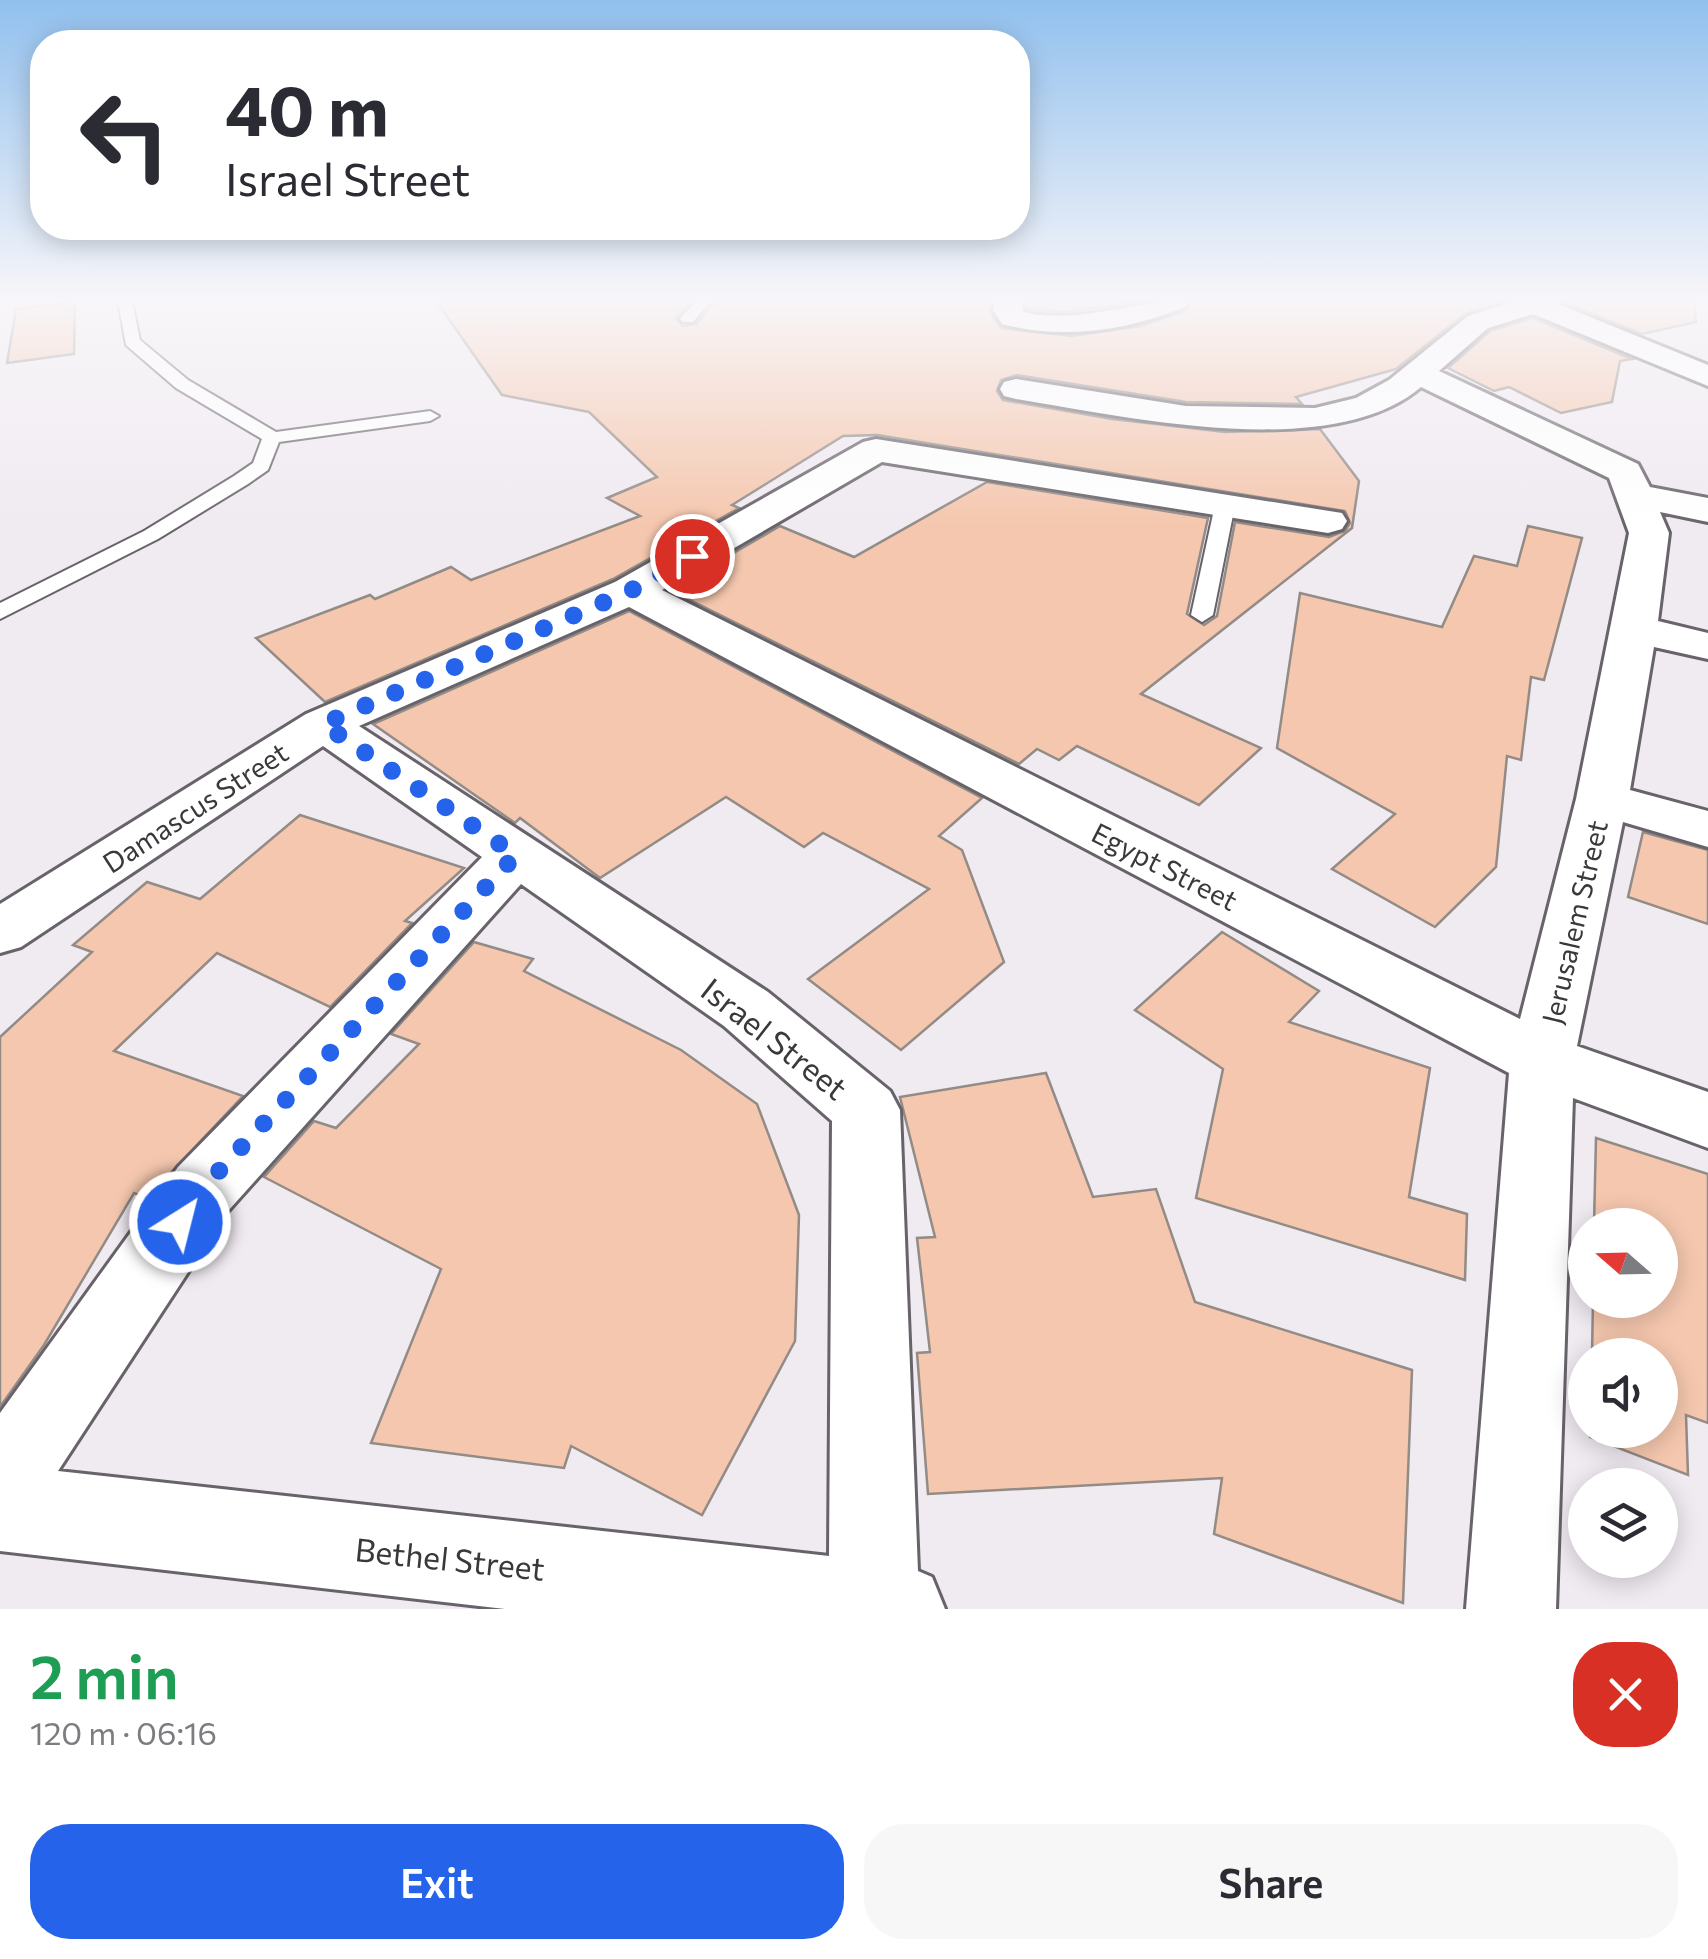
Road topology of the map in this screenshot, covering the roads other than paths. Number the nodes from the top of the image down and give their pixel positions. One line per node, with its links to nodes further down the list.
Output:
1 (171, 376): 6 (lane)
2 (1412, 376): 4 (street)
3 (1423, 376): 7 (street, Jerusalem Street)
4 (1016, 389)
5 (430, 416): 6 (lane)
6 (272, 438): 12 (lane)
7 (1635, 496): 9 (street); 14 (street, Jerusalem Street)
8 (1225, 505): 10 (street); 11 (street, Damascus Street); 13 (lane)
9 (1708, 510)
10 (1328, 522)
11 (630, 591): 16 (street, Damascus Street); 21 (street, Egypt Street)
12 (0, 612)
13 (1202, 615)
14 (1635, 629): 15 (street); 17 (street, Jerusalem Street)
15 (1708, 646)
16 (323, 724): 19 (street, Israel Street); 20 (street, Damascus Street)
17 (1602, 800): 18 (street); 21 (street, Jerusalem Street)
18 (1708, 830)
19 (516, 855): 23 (street); 25 (street, Israel Street)
20 (0, 932)
21 (1542, 1060): 22 (street, Egypt Street); 26 (street, Jerusalem Street)
22 (1708, 1120)
23 (0, 1484)
24 (0, 1508): 25 (street, Bethel Street)
25 (887, 1607)
26 (1512, 1609)

